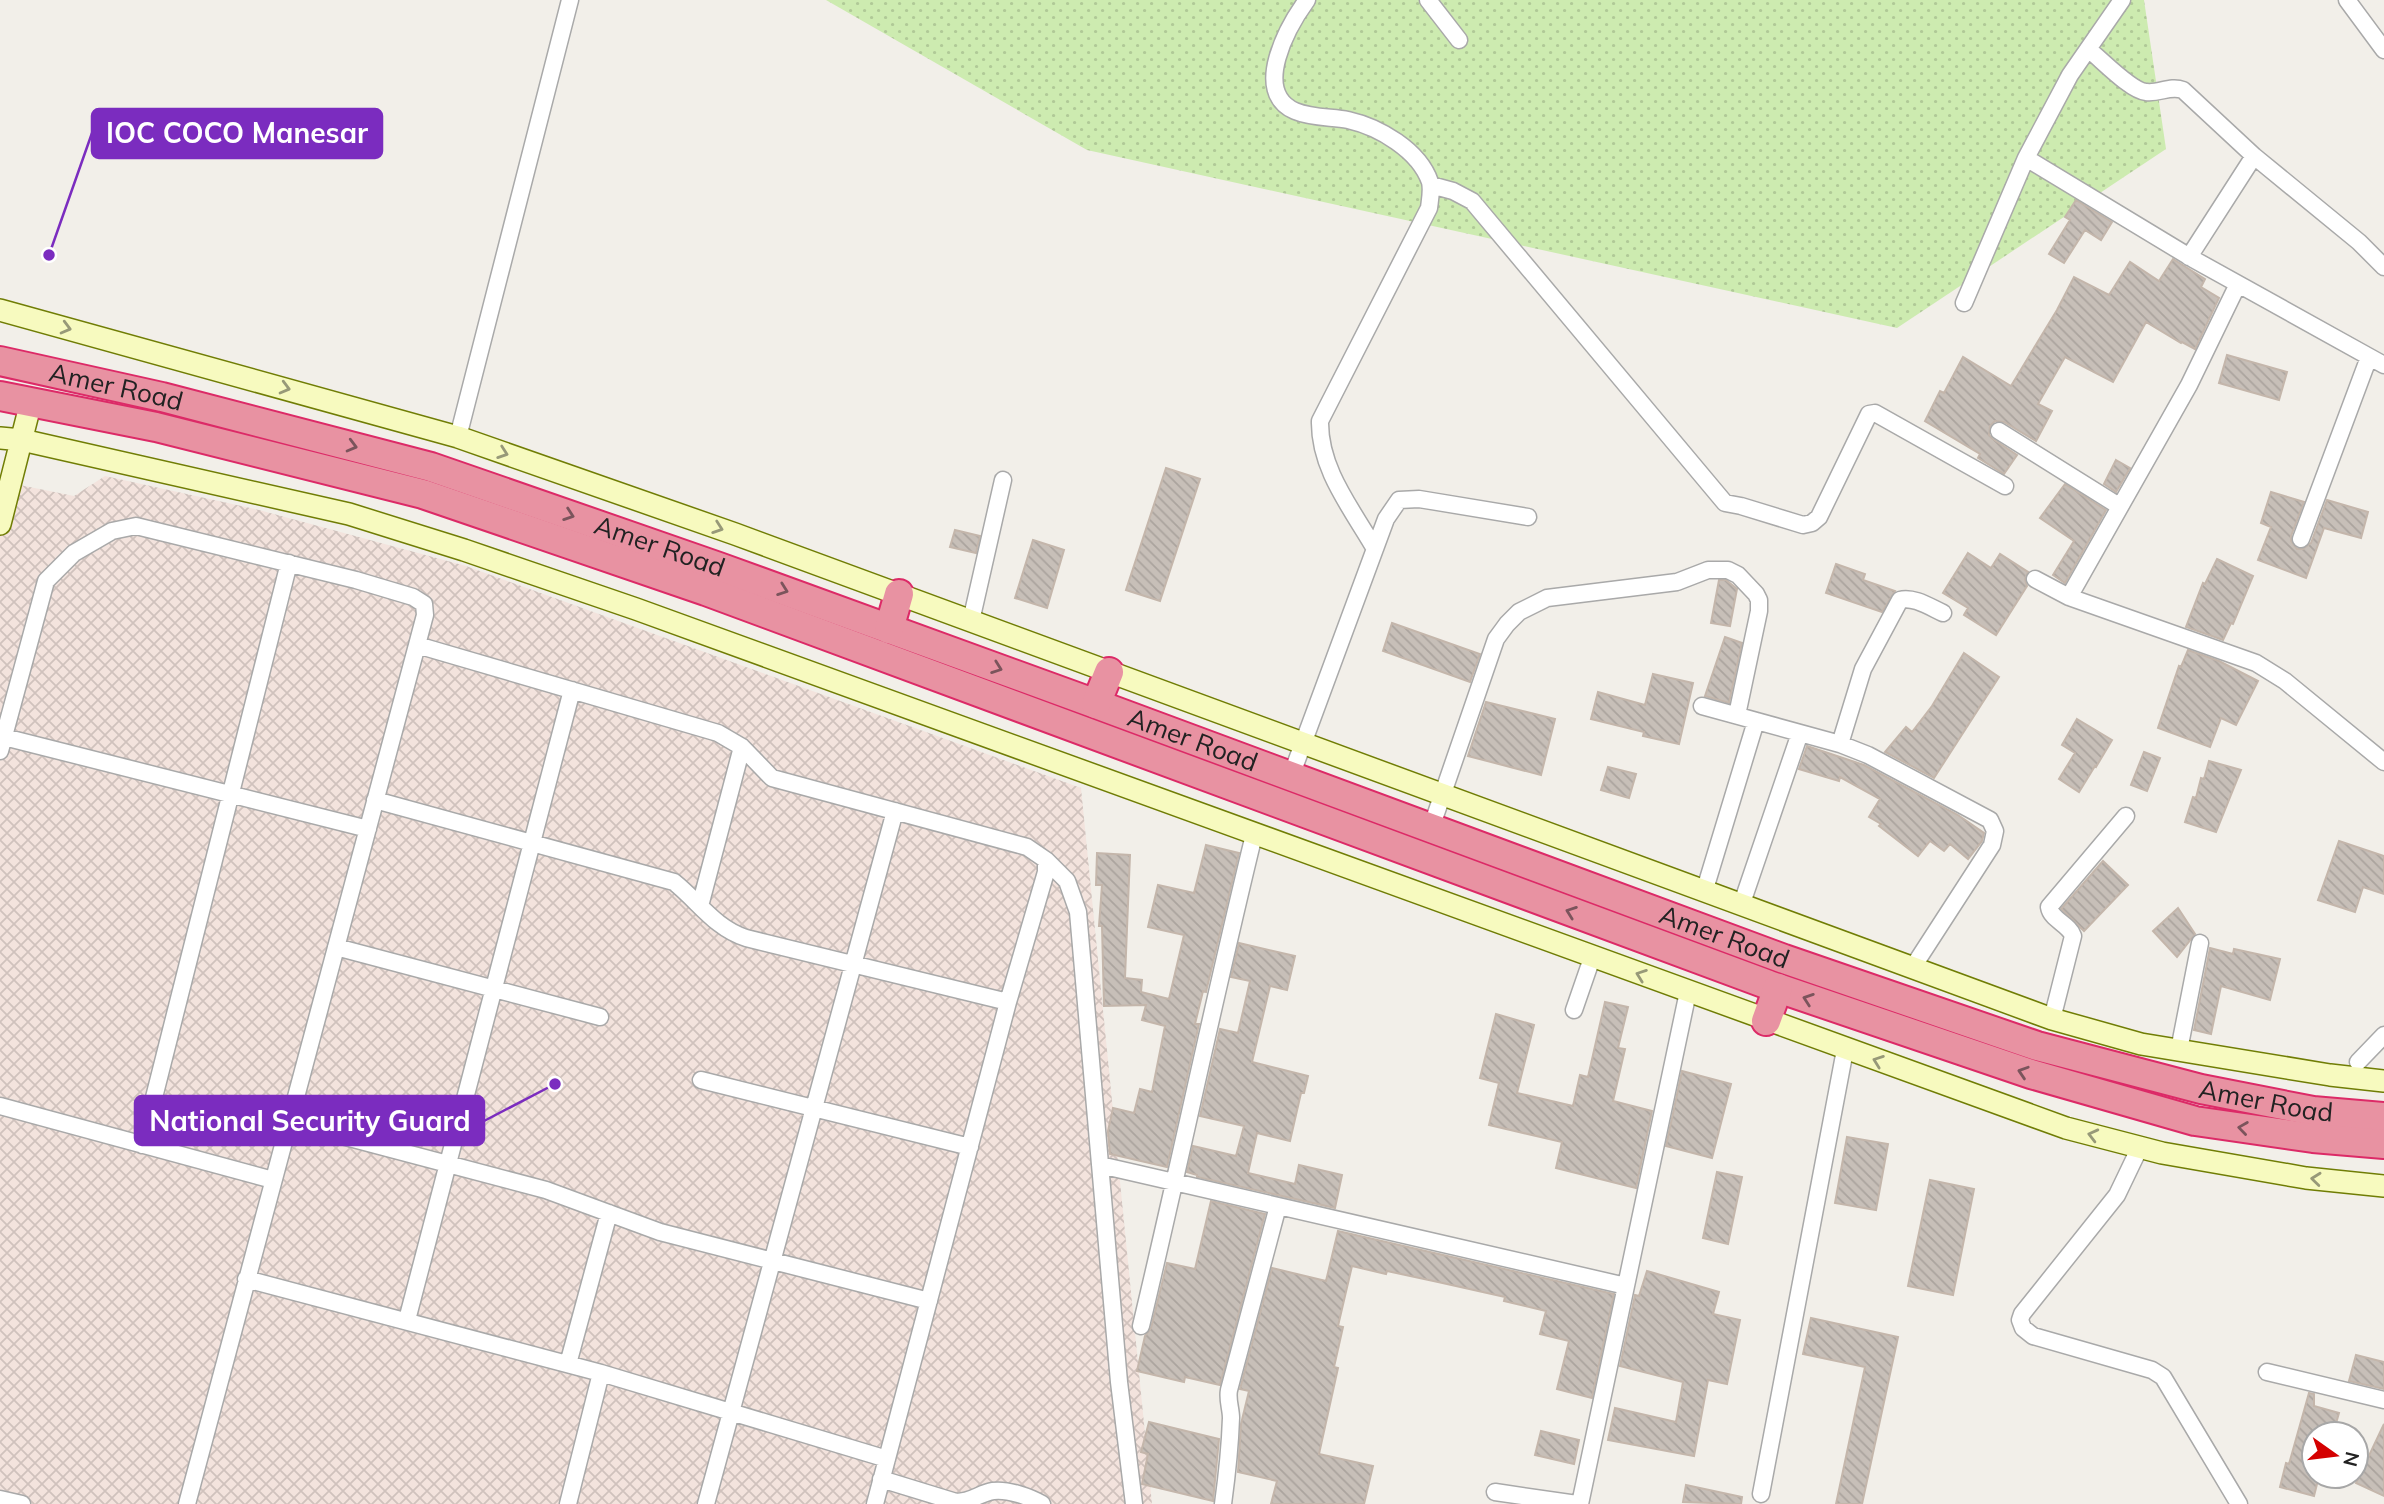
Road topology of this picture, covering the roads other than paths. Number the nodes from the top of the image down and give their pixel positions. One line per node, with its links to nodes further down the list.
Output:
1 (570, 0): 22 (street)
2 (1307, 0): 11 (street)
3 (1429, 0): 6 (street)
4 (2122, 0): 7 (street)
5 (2347, 0): 8 (street)
6 (1459, 40)
7 (2088, 49): 9 (street); 10 (street)
8 (2384, 50)
9 (2254, 156): 12 (street); 13 (street)
10 (2026, 158): 12 (street); 15 (street)
11 (1431, 185): 26 (street); 31 (street)
12 (2189, 257): 14 (street)
13 (2384, 267)
14 (2238, 284): 18 (street); 27 (street)
15 (1964, 303)
16 (0, 310): 22 (street, one-way to 22)
17 (0, 361): 38 (highway, Amer Road, one-way to 38)
18 (2376, 361): 30 (street)
19 (0, 396): 20 (highway, Amer Road)
20 (32, 402): 24 (street); 71 (highway, Amer Road, one-way to 20)
21 (1999, 431): 27 (street)
22 (458, 437): 34 (street, one-way to 34)
23 (0, 438): 24 (street)
24 (22, 440): 29 (street); 60 (street)
25 (1003, 480): 37 (street)
26 (2005, 486)
27 (2119, 506): 35 (street)
28 (1528, 517): 31 (street)
29 (0, 524)
30 (2301, 539)
31 (1375, 549): 47 (street)
32 (289, 564): 39 (street); 48 (street); 53 (street)
33 (2035, 579): 35 (street)
34 (899, 594): 37 (street); 38 (highway)
35 (2069, 597): 51 (street)
36 (1943, 613): 49 (street)
37 (971, 621): 40 (street)
38 (890, 629): 42 (highway, Amer Road, one-way to 42)
39 (417, 645): 41 (street); 55 (street)
40 (1109, 672): 42 (highway); 47 (street)
41 (572, 690): 50 (street); 61 (street)
42 (1096, 704): 52 (highway, Amer Road)
43 (1702, 706): 44 (street)
44 (1737, 715): 45 (street); 54 (street)
45 (1756, 721): 46 (street); 63 (street)
46 (1800, 733): 49 (street); 64 (street)
47 (1304, 743): 52 (street); 54 (street)
48 (2, 744): 53 (street)
49 (1840, 744): 70 (street)
50 (742, 747): 56 (street); 65 (street)
51 (2384, 762)
52 (1291, 776): 58 (highway, Amer Road)
53 (230, 794): 59 (street); 90 (street)
54 (1443, 794): 58 (street); 63 (street)
55 (375, 800): 59 (street); 61 (street)
56 (895, 811): 62 (street); 69 (street)
57 (2126, 817): 77 (street)
58 (1430, 828): 87 (highway, Amer Road)
59 (368, 830): 67 (street)
60 (1254, 835): 68 (street); 96 (street)
61 (531, 843): 65 (street); 72 (street)
62 (1046, 860): 74 (street); 94 (street)
63 (1705, 889): 64 (street)
64 (1742, 903): 70 (street)
65 (700, 906): 69 (street)
66 (2200, 943): 81 (street)
67 (336, 947): 72 (street); 88 (street)
68 (1592, 958): 73 (street, one-way to 68); 75 (street)
69 (853, 964): 74 (street); 86 (street)
70 (1913, 967): 77 (street)
71 (1778, 988): 78 (highway); 89 (highway, Amer Road, one-way to 71)
72 (493, 989): 76 (street); 93 (street)
73 (1688, 992): 78 (street); 102 (street)
74 (1008, 1002): 91 (street)
75 (1574, 1010)
76 (600, 1017)
77 (2052, 1019): 81 (street)
78 (1766, 1021): 80 (street)
79 (2384, 1035): 82 (street)
80 (1846, 1050): 92 (street, one-way to 80); 114 (street)
81 (2179, 1050): 84 (street)
82 (2358, 1062)
83 (701, 1080): 86 (street)
84 (2384, 1081)
85 (0, 1107): 90 (street)
86 (814, 1108): 91 (street); 100 (street)
87 (2384, 1117)
88 (289, 1122): 93 (street); 95 (street)
89 (2384, 1144)
90 (142, 1145): 95 (street)
91 (970, 1147): 103 (street)
92 (2140, 1147): 97 (street, one-way to 92); 126 (street)
93 (447, 1164): 99 (street); 104 (street)
94 (1100, 1165): 96 (street); 123 (street)
95 (273, 1180): 101 (street)
96 (1176, 1182): 98 (street); 105 (street)
97 (2384, 1186)
98 (1278, 1206): 102 (street); 124 (street)
99 (609, 1213): 100 (street); 106 (street)
100 (772, 1260): 103 (street); 110 (street)
101 (246, 1279): 104 (street); 118 (street)
102 (1626, 1286): 125 (street)
103 (929, 1301): 111 (street)
104 (407, 1320): 106 (street)
105 (1141, 1326)
106 (568, 1364): 108 (street)
107 (2267, 1372): 109 (street)
108 (601, 1373): 110 (street); 119 (street)
109 (2384, 1399)
110 (731, 1413): 111 (street); 120 (street)
111 (887, 1458): 112 (street)
112 (881, 1479): 116 (street); 121 (street)
113 (1495, 1492): 125 (street)
114 (1761, 1493)
115 (0, 1499): 117 (street)
116 (984, 1499): 122 (street)
117 (22, 1504)
118 (187, 1504)
119 (568, 1504)
120 (706, 1504)
121 (875, 1504)
122 (1042, 1504)
123 (1133, 1504)
124 (1223, 1504)
125 (1578, 1504)
126 (2239, 1504)

